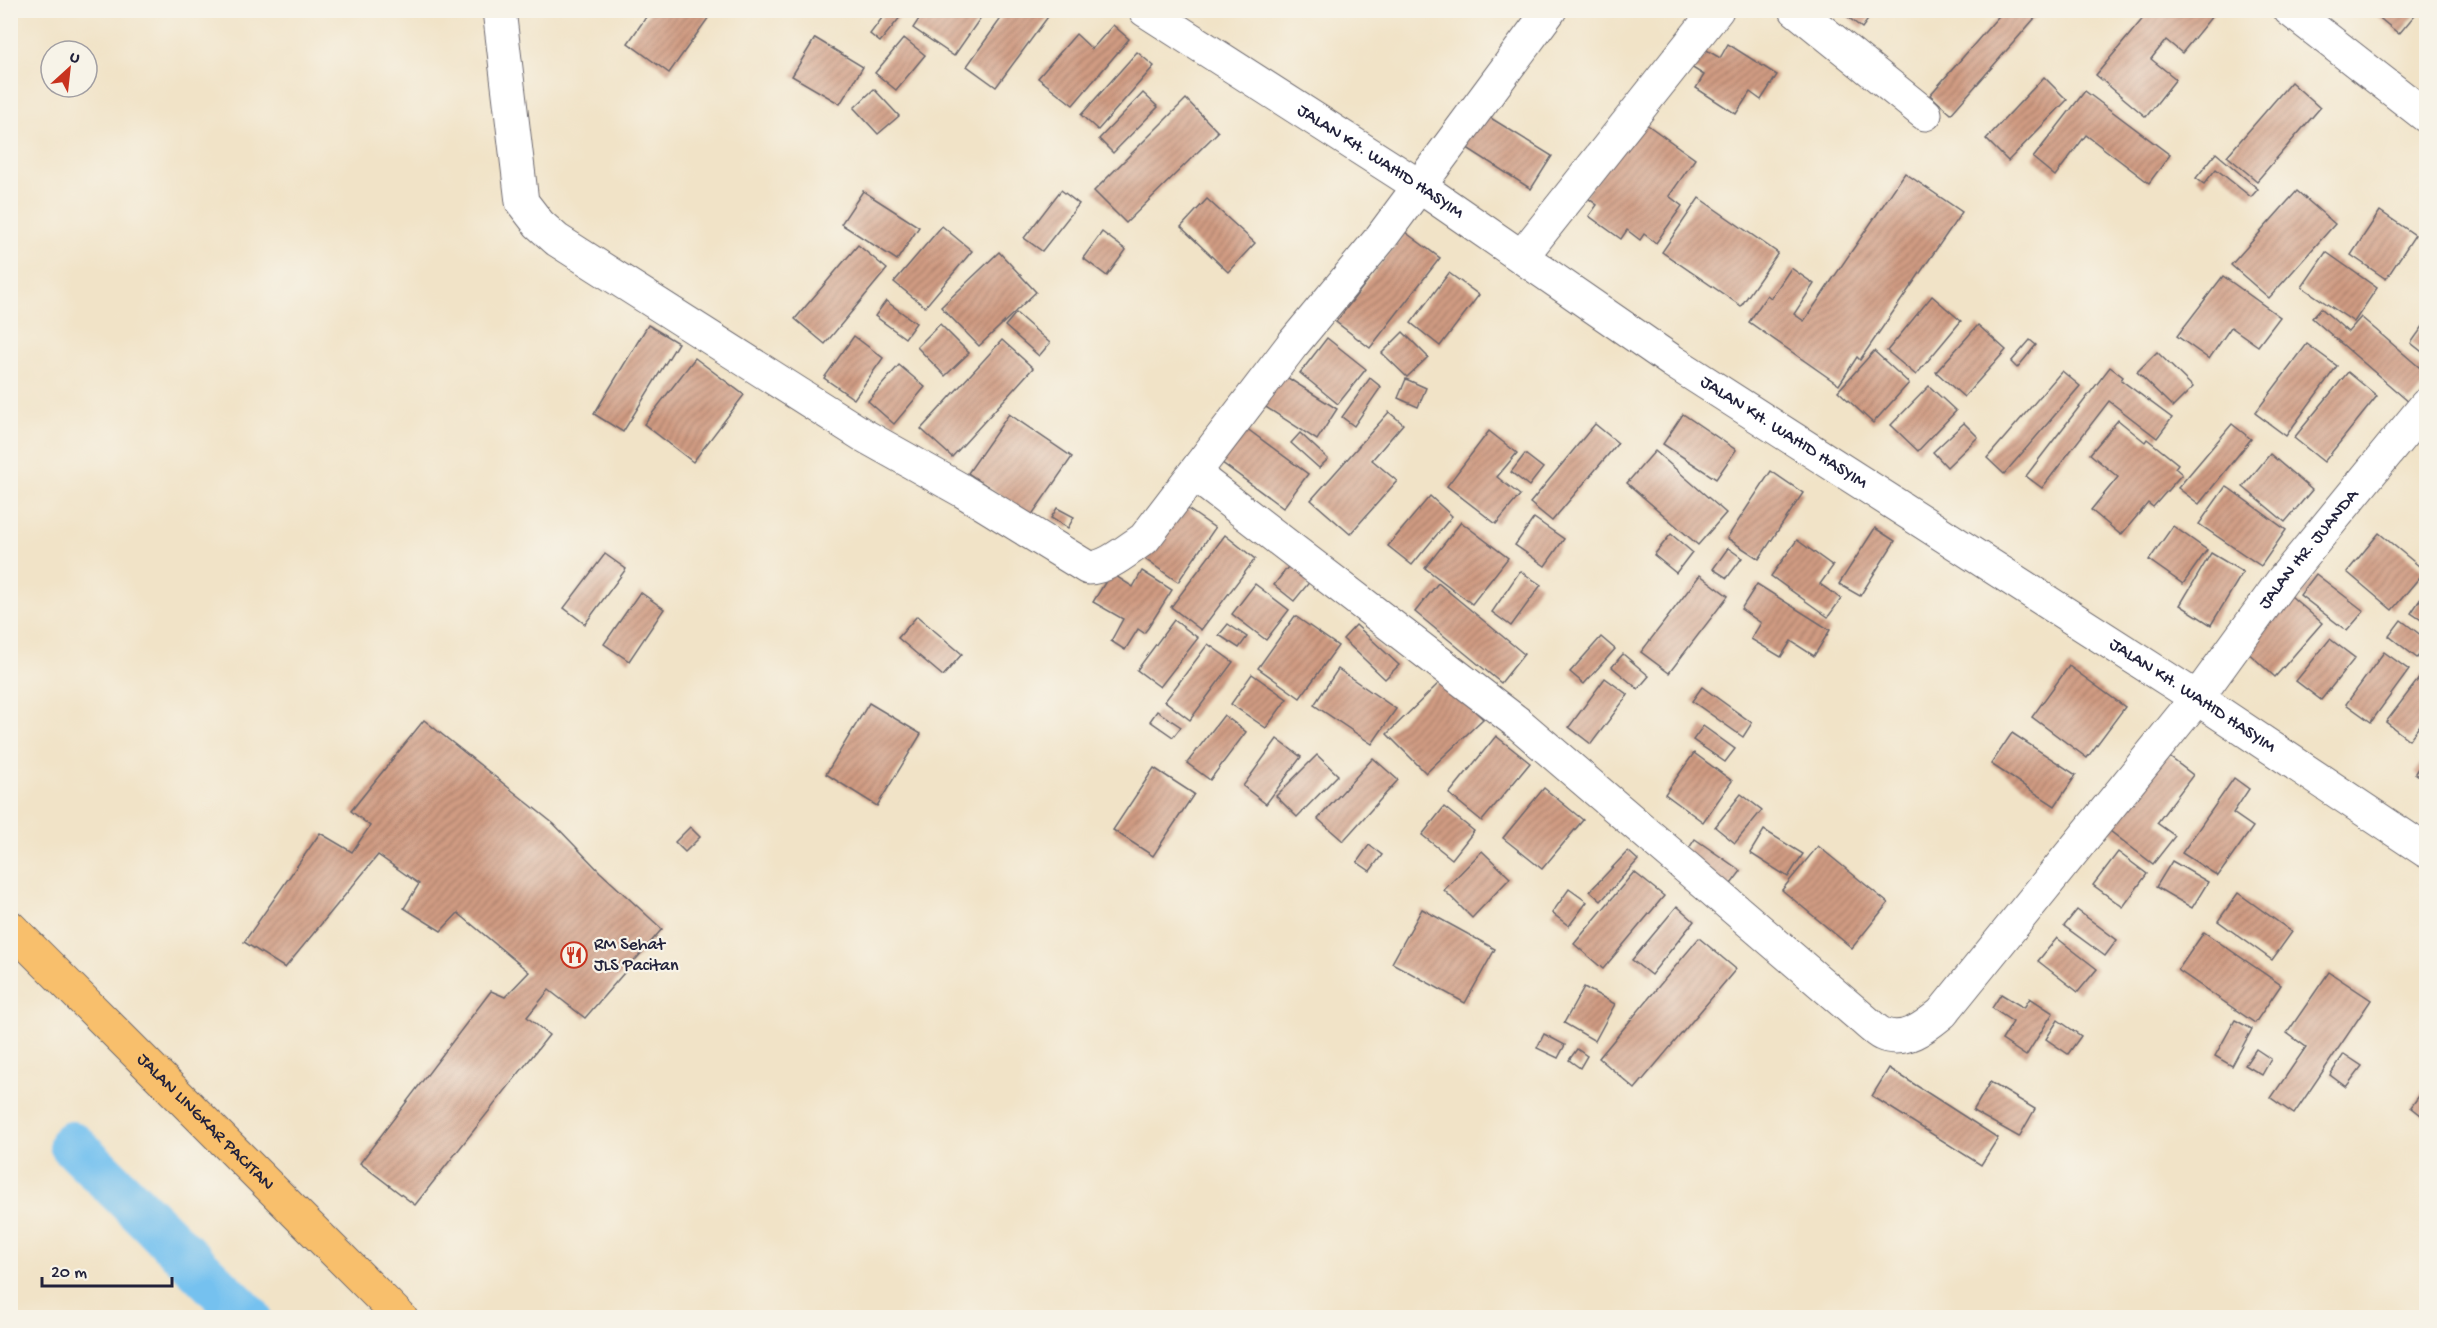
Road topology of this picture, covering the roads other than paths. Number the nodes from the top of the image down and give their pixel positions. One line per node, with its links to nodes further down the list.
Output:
1 (500, 10): 12 (street)
2 (1145, 10): 9 (street, JALAN KH. WAHID HASYIM)
3 (1550, 10): 9 (street)
4 (1717, 10): 10 (street)
5 (1796, 10): 7 (street)
6 (2290, 10): 8 (street)
7 (1925, 114)
8 (2427, 116)
9 (1419, 186): 10 (street, JALAN KH. WAHID HASYIM); 12 (street)
10 (1522, 256): 13 (street, JALAN KH. WAHID HASYIM)
11 (2427, 405): 13 (street, JALAN HR. JUANDA)
12 (1194, 474): 13 (street, JALAN HR. JUANDA)
13 (2197, 698): 14 (street, JALAN KH. WAHID HASYIM)
14 (2427, 851)
15 (10, 927): 16 (highway, JALAN LINGKAR PACITAN)
16 (401, 1317)

